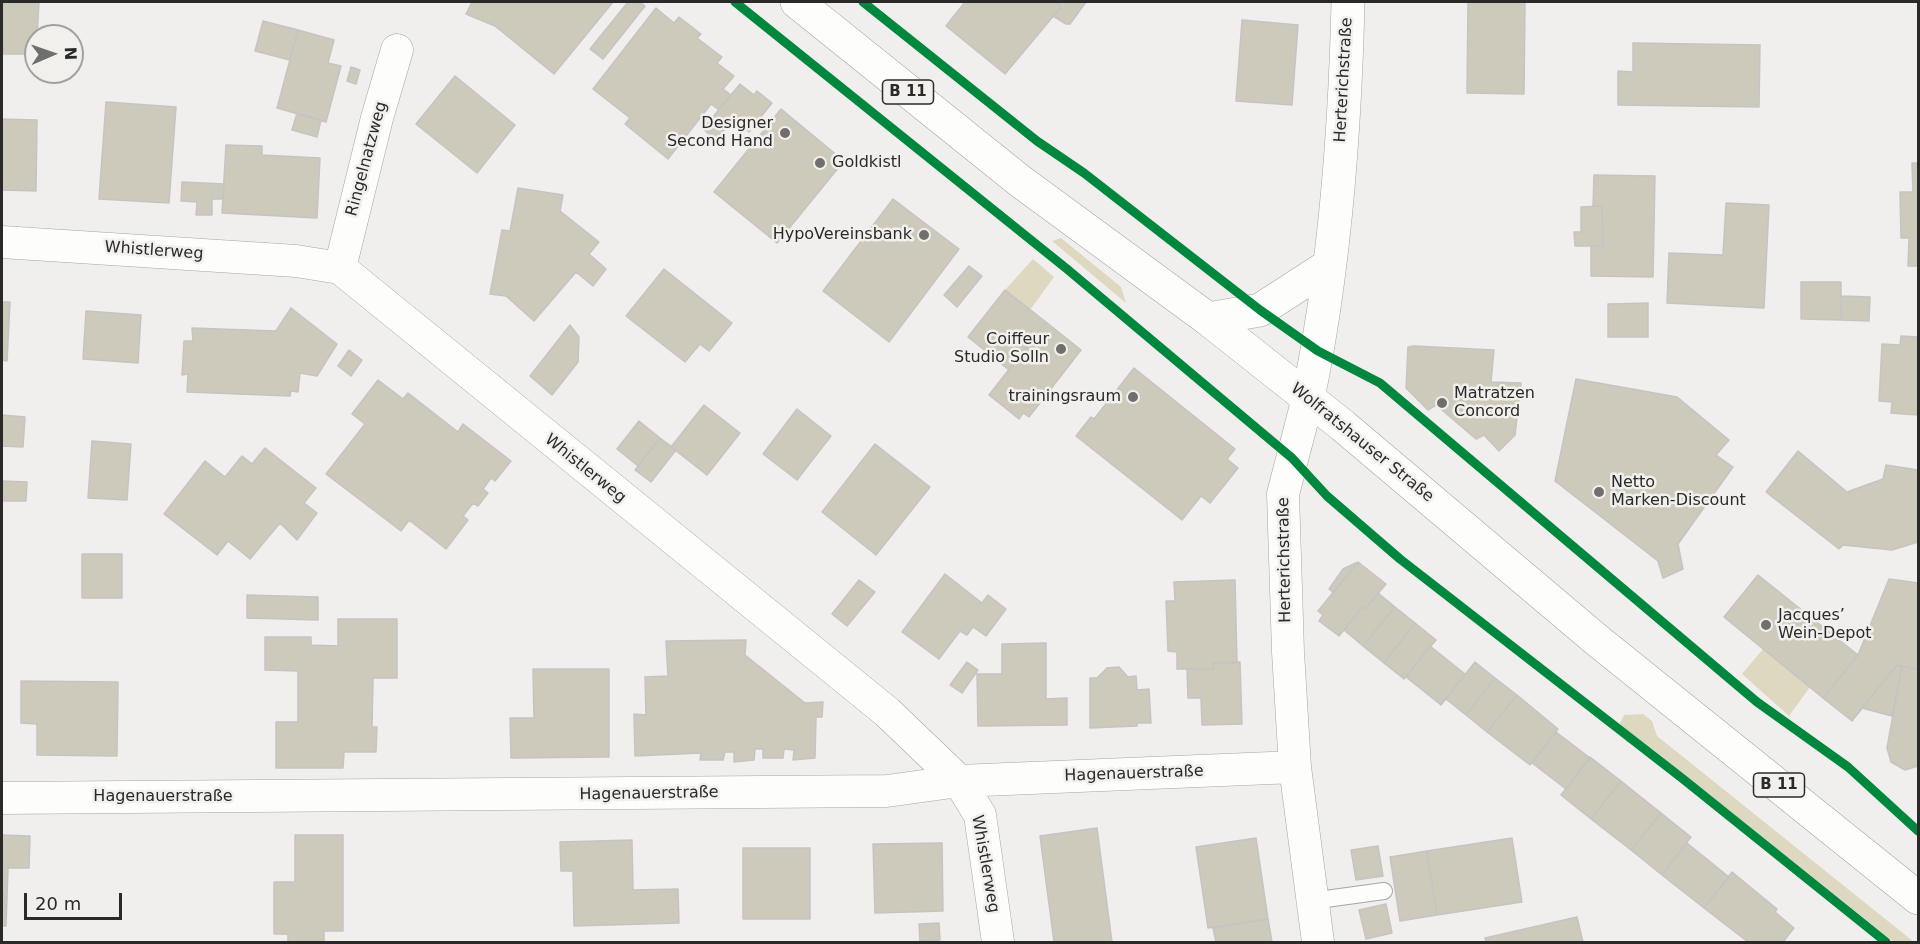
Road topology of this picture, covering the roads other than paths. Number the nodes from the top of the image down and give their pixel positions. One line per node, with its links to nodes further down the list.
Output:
1 (797, 2): 7 (main road, Wolfratshauser Straße / B 11)
2 (1348, 2): 5 (main road, Herterichstraße)
3 (397, 50): 6 (street, Ringelnatzweg)
4 (2, 242): 6 (street, Whistlerweg)
5 (1328, 266): 7 (main road); 8 (main road, Herterichstraße)
6 (340, 268): 10 (street, Whistlerweg)
7 (1208, 319): 8 (main road, Wolfratshauser Straße / B 11)
8 (1308, 398): 9 (street, Herterichstraße); 13 (main road, Wolfratshauser Straße / B 11)
9 (1295, 767): 10 (street, Hagenauerstraße); 14 (street, Herterichstraße)
10 (959, 781): 11 (street, Hagenauerstraße); 15 (street, Whistlerweg)
11 (2, 798)
12 (1384, 891): 14 (lane)
13 (1917, 894)
14 (1311, 902): 16 (street, Herterichstraße)
15 (998, 942)
16 (1318, 942)

